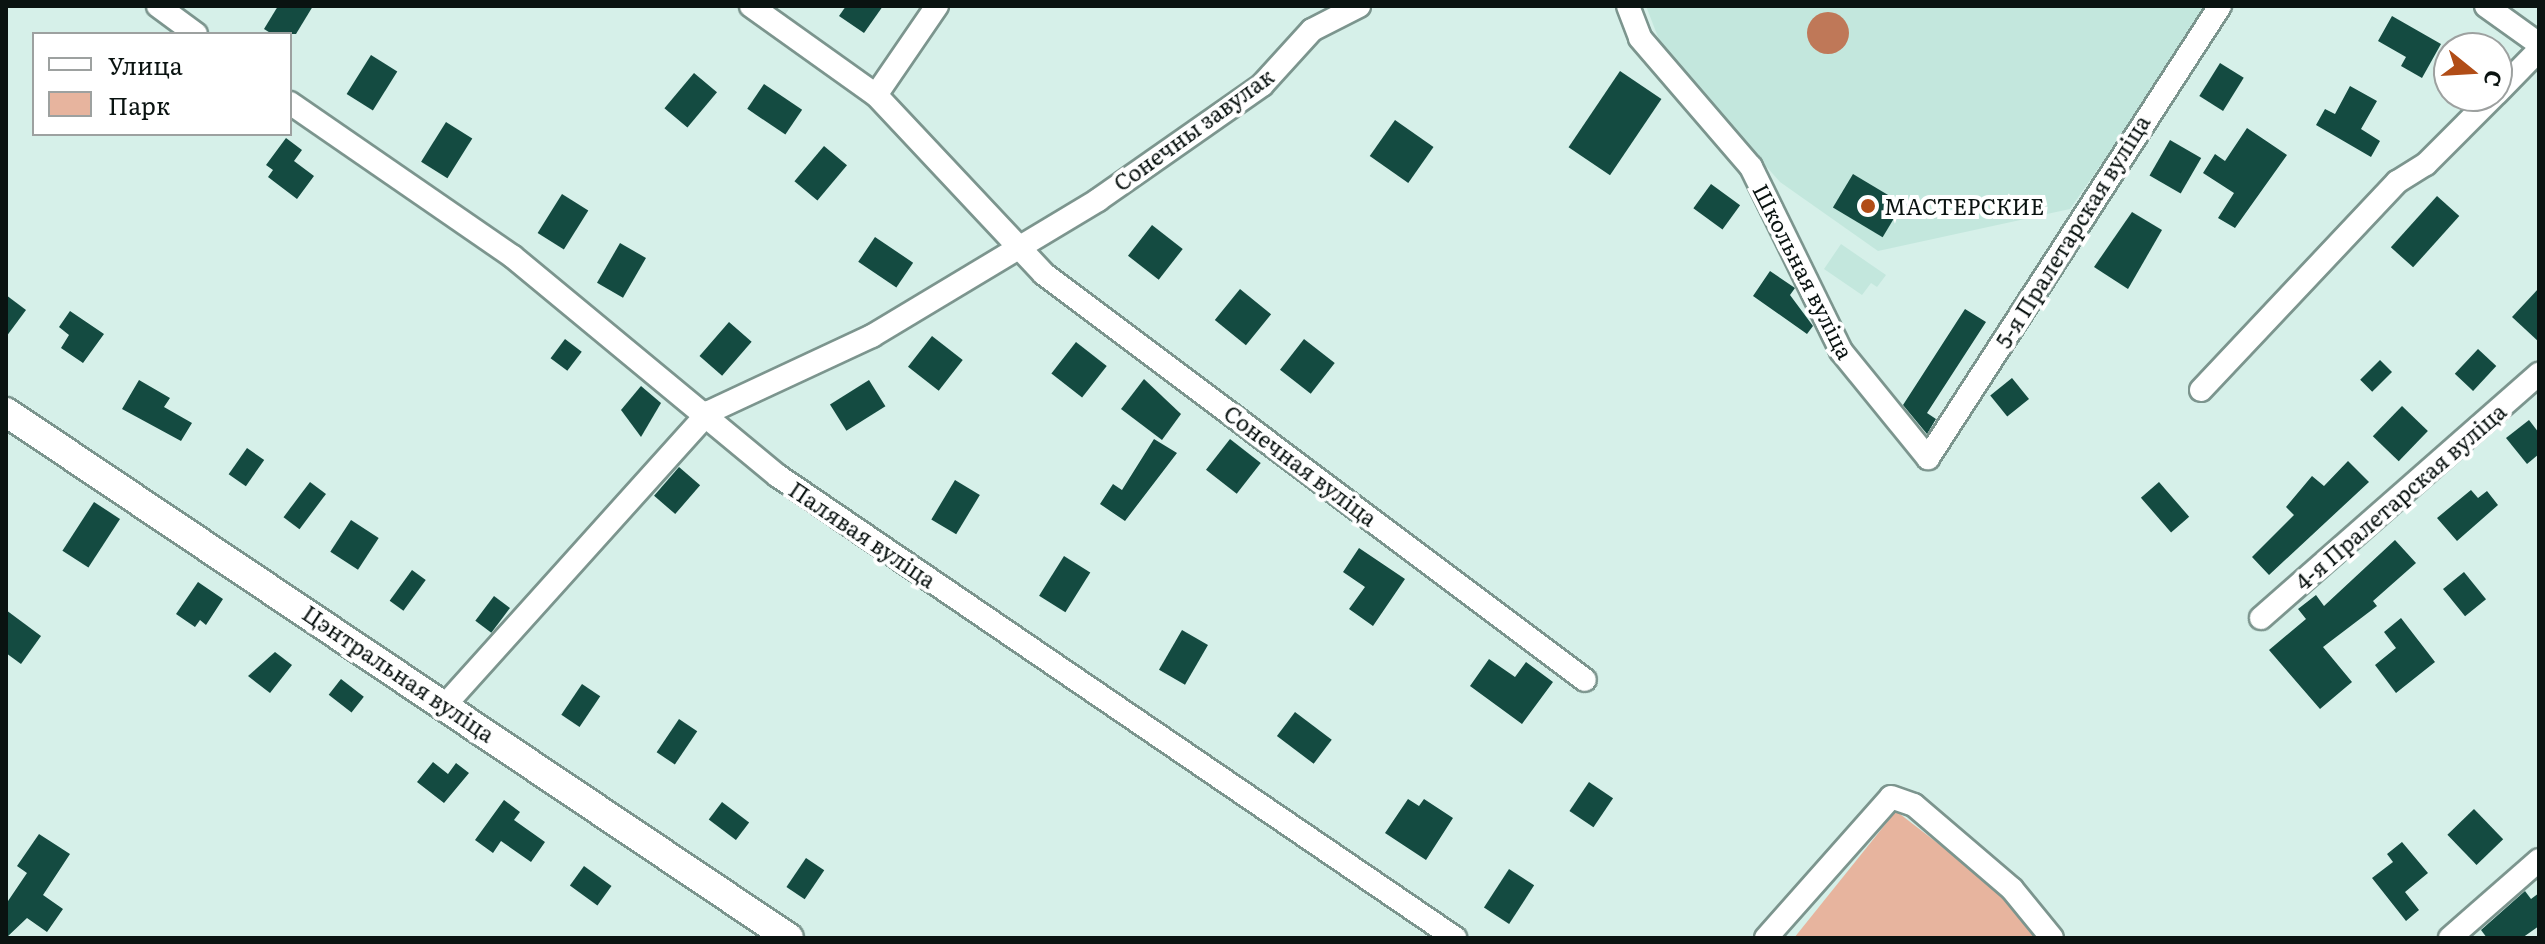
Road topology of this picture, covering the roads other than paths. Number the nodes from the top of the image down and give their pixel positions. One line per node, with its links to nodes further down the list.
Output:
1 (158, 6): 8 (street)
2 (751, 6): 12 (street, Сонечная вуліца)
3 (937, 6): 12 (street)
4 (1359, 6): 15 (street, Сонечны завулак)
5 (1628, 6): 20 (street, Школьная вуліца)
6 (2220, 6): 20 (street, 5-я Пралетарская вуліца)
7 (2486, 6): 9 (street)
8 (193, 32)
9 (2539, 44)
10 (2539, 50): 11 (street)
11 (2513, 76)
12 (876, 95): 15 (street, Сонечная вуліца)
13 (292, 104): 19 (street, Палявая вуліца)
14 (2477, 112): 17 (street)
15 (1021, 246): 19 (street, Сонечны завулак); 22 (street, Сонечная вуліца)
16 (2539, 374): 21 (street, 4-я Пралетарская вуліца)
17 (2201, 390)
18 (6, 412): 23 (street, Цэнтральная вуліца)
19 (709, 412): 23 (street); 26 (street, Палявая вуліца)
20 (1928, 458)
21 (2261, 618)
22 (1585, 680)
23 (446, 704): 25 (street, Цэнтральная вуліца)
24 (2539, 860): 29 (street)
25 (789, 938)
26 (1455, 938)
27 (1766, 938): 28 (street)
28 (2052, 938)
29 (2450, 938)

